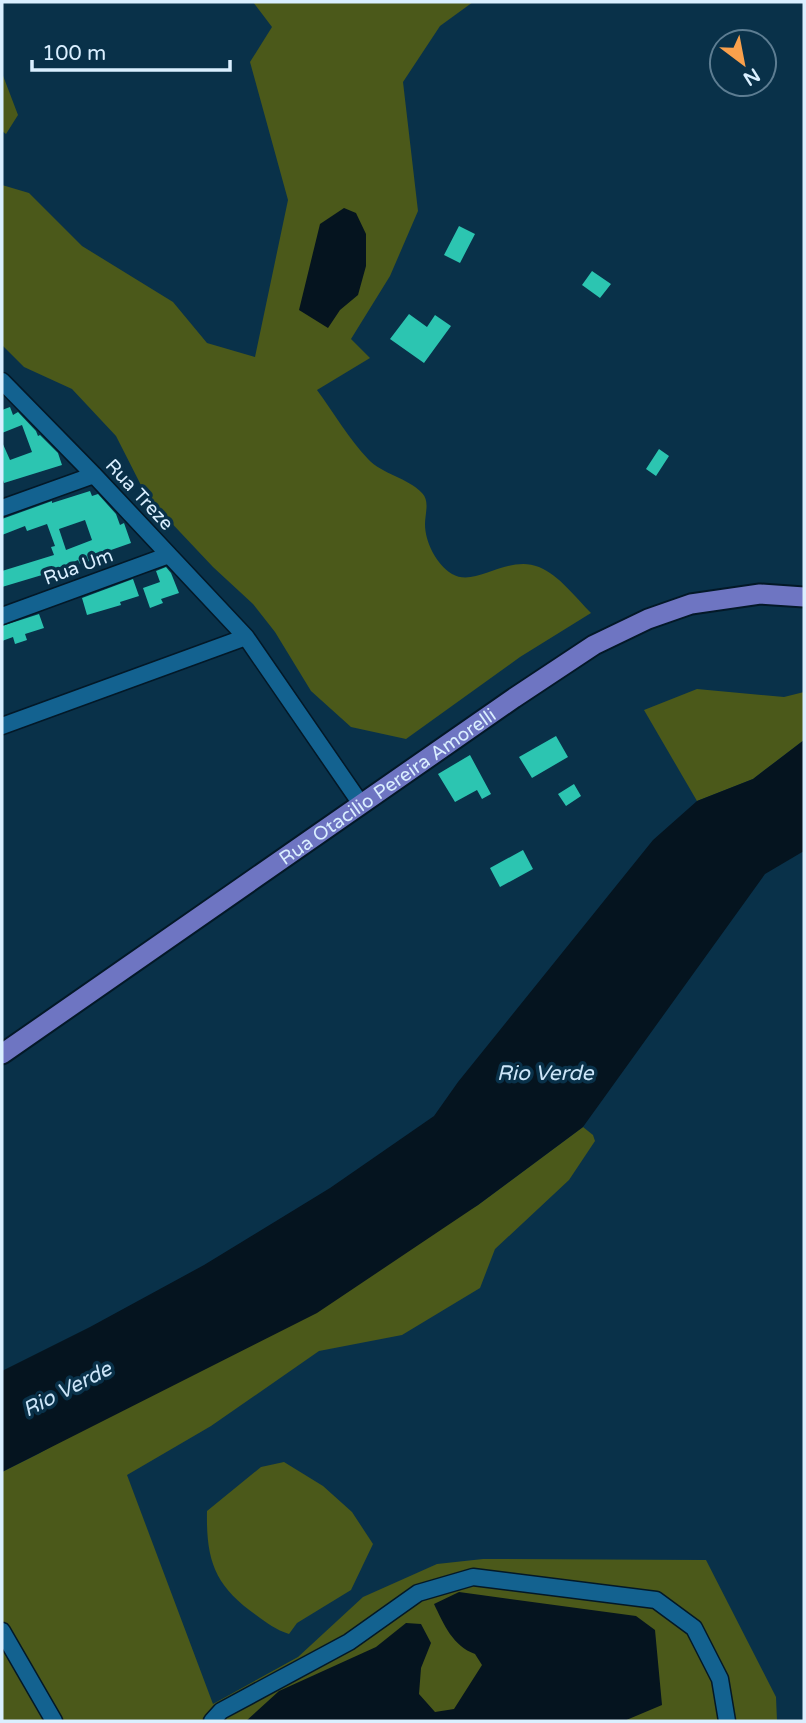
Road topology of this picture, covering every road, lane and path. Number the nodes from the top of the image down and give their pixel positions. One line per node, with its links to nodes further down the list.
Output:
1 (2, 381): 2 (street, Rua Treze)
2 (9, 398): 3 (street, Rua Treze)
3 (94, 475): 4 (street); 5 (street, Rua Treze)
4 (2, 508)
5 (169, 555): 7 (street, Rua Um); 8 (street, Rua Treze)
6 (804, 597): 10 (main road, Rua Otacilio Pereira Amorelli)
7 (2, 616)
8 (246, 637): 9 (street); 10 (street, Rua Treze)
9 (2, 726)
10 (361, 804): 11 (main road, Rua Otacilio Pereira Amorelli)
11 (2, 1054)
12 (2, 1631): 13 (street)
13 (54, 1721)
14 (212, 1721): 15 (street)
15 (727, 1721)

